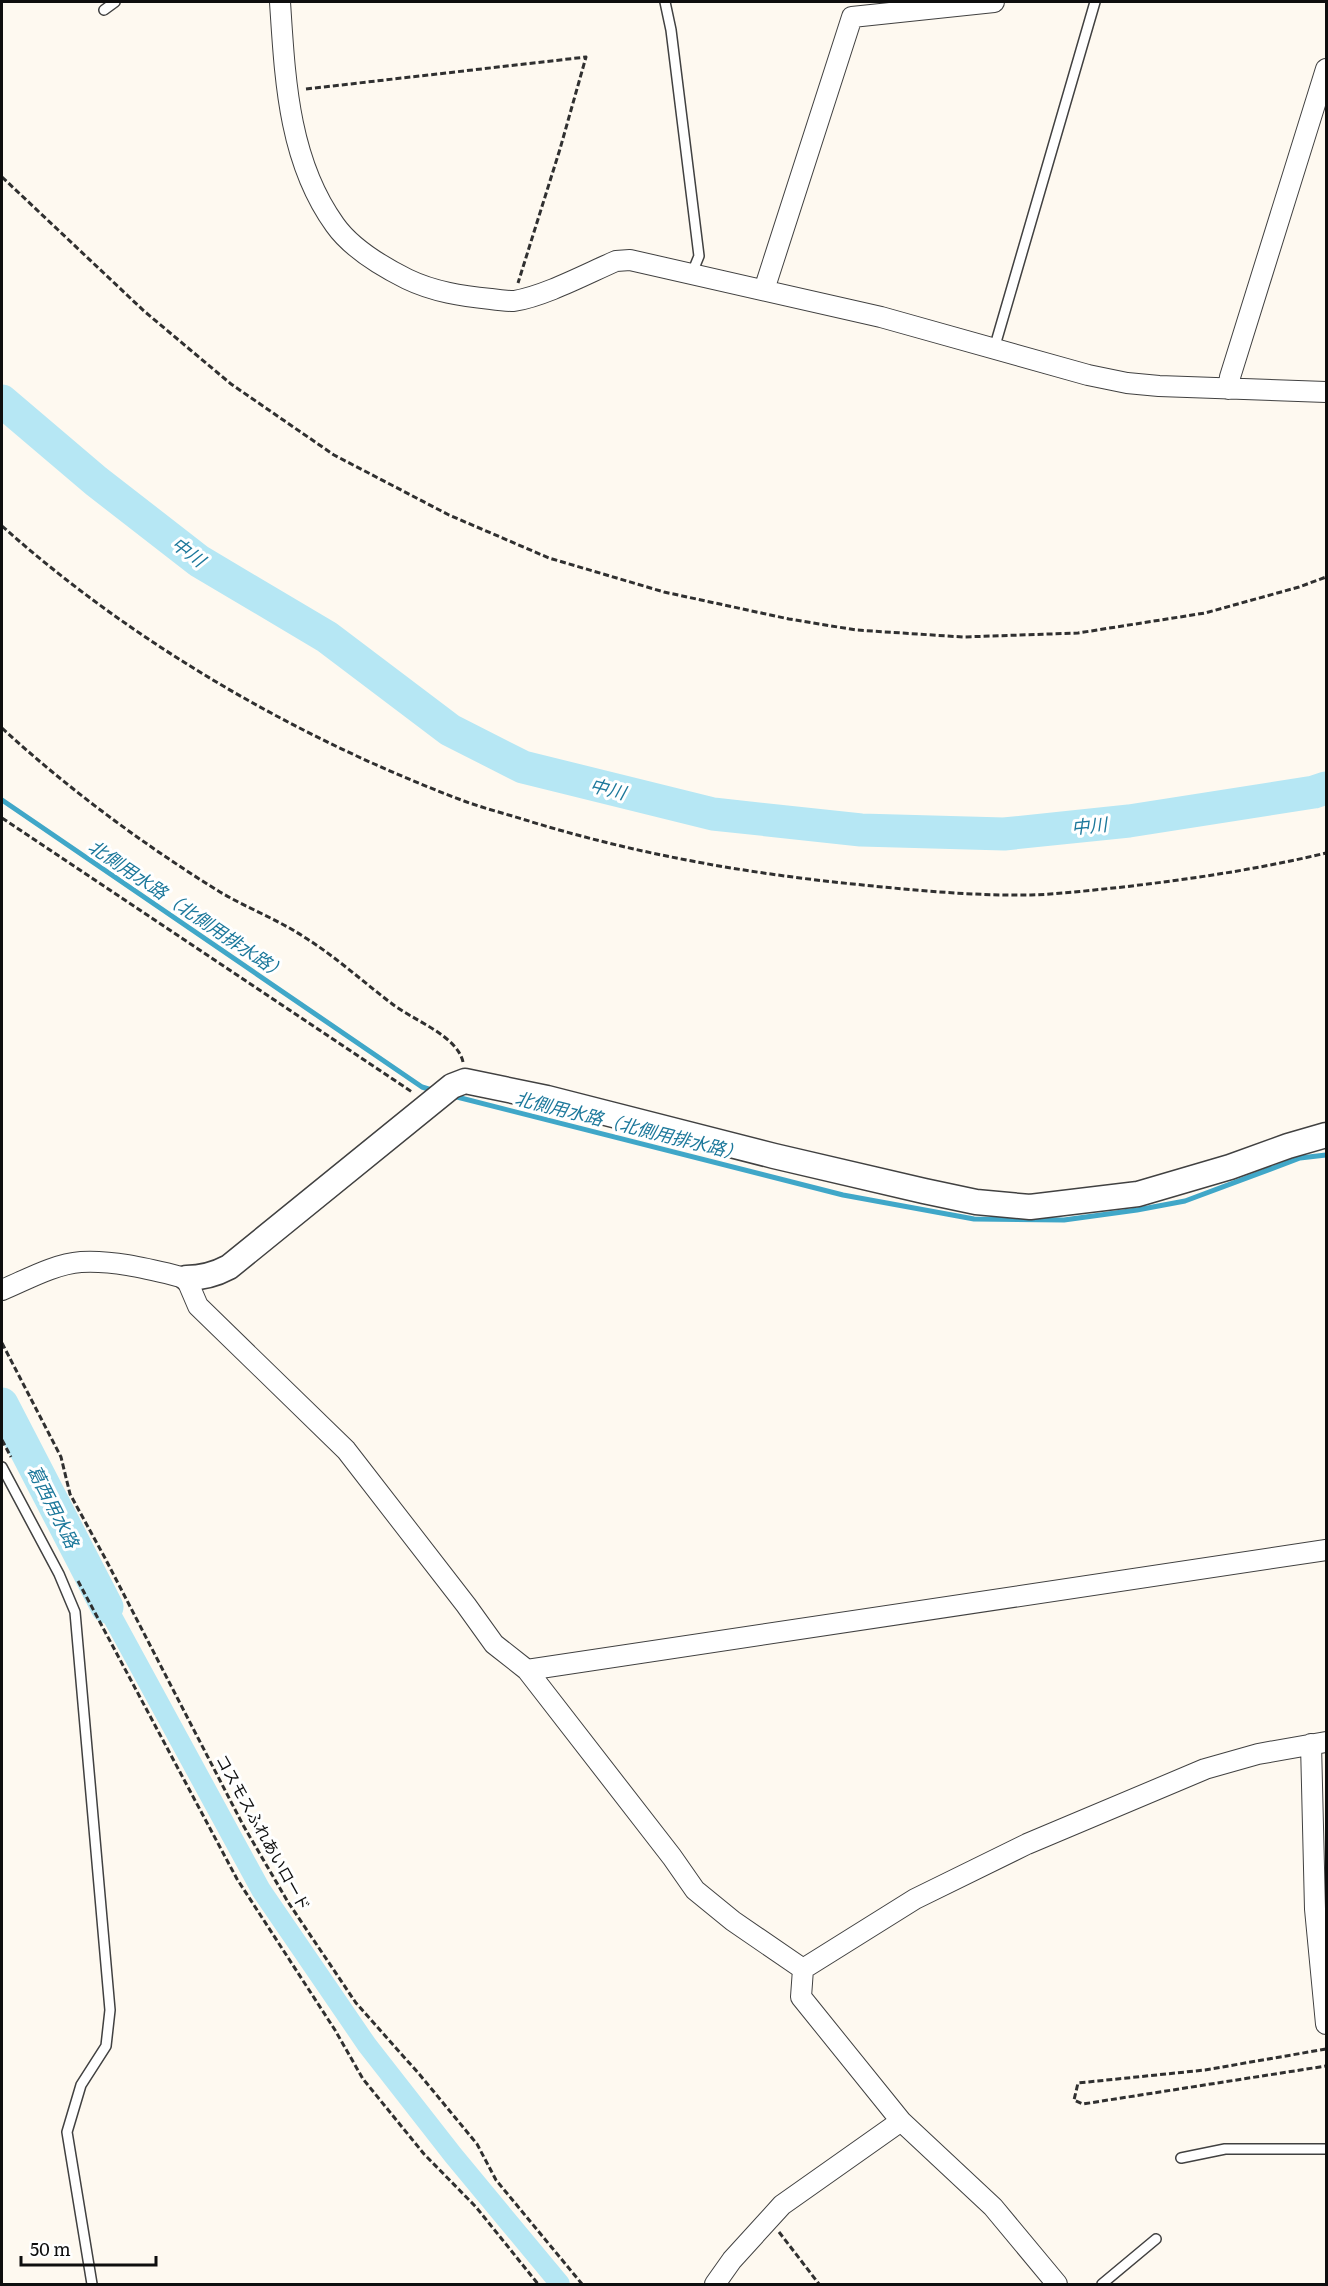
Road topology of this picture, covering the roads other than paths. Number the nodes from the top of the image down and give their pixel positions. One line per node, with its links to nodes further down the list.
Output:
1 (115, 2): 6 (lane)
2 (280, 2): 8 (street)
3 (665, 2): 8 (lane)
4 (994, 2): 9 (street)
5 (1095, 2): 10 (lane)
6 (105, 10)
7 (1326, 69): 11 (street)
8 (692, 273): 9 (street)
9 (764, 290): 10 (street)
10 (994, 349): 11 (street)
11 (1228, 389): 12 (street)
12 (1326, 392)
13 (1326, 1135): 14 (street)
14 (186, 1278): 15 (street); 18 (street)
15 (2, 1290)
16 (2, 1467): 28 (lane)
17 (1326, 1550): 18 (street)
18 (527, 1670): 22 (street)
19 (1318, 1743): 20 (street); 22 (street)
20 (1320, 1865): 21 (street)
21 (1322, 1936): 23 (street)
22 (803, 1969): 24 (street)
23 (1326, 2024)
24 (901, 2121): 29 (street); 30 (street)
25 (1326, 2149): 26 (lane)
26 (1181, 2158)
27 (1156, 2239): 31 (lane)
28 (92, 2284)
29 (715, 2284)
30 (1057, 2284)
31 (1102, 2284)

